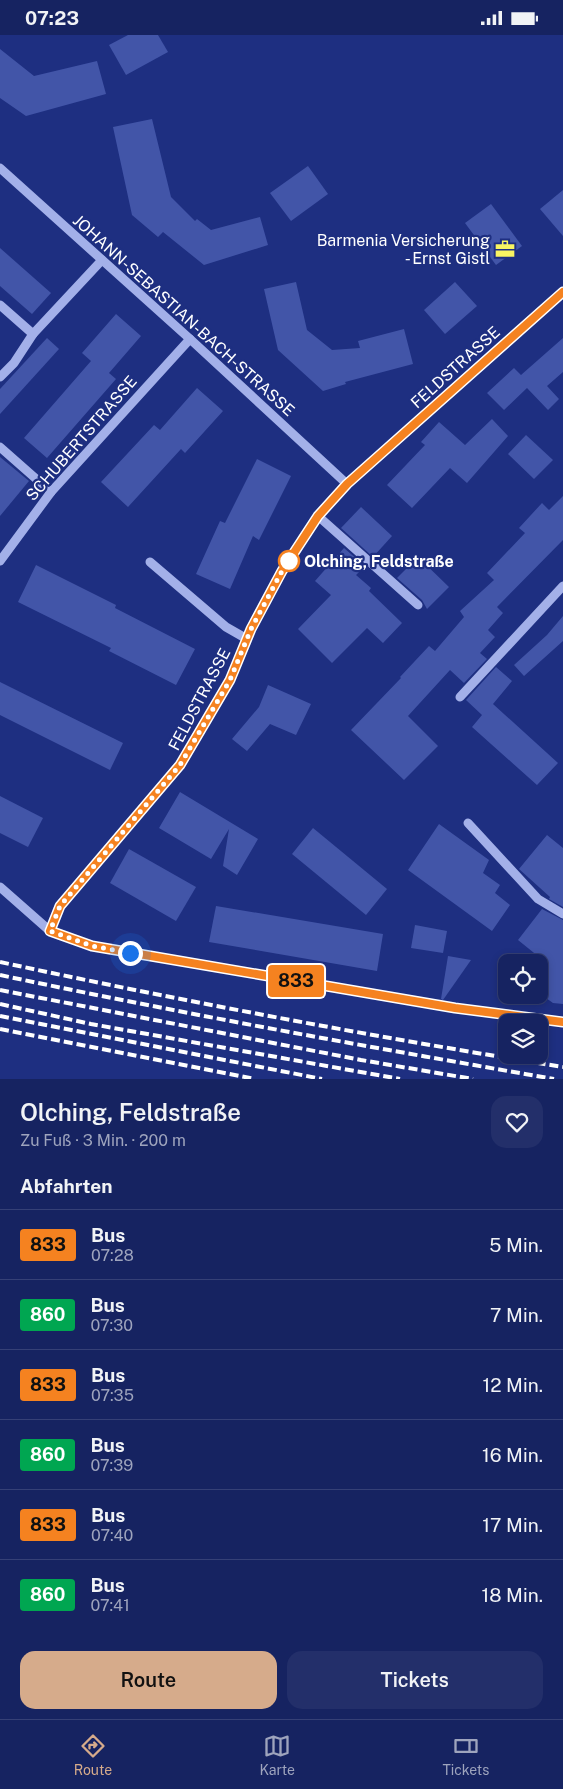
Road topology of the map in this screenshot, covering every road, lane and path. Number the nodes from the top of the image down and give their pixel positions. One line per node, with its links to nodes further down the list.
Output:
1 (0, 169): 2 (street, JOHANN-SEBASTIAN-BACH-STRASSE)
2 (102, 260): 5 (street); 6 (street, JOHANN-SEBASTIAN-BACH-STRASSE)
3 (563, 292): 9 (street, FELDSTRASSE)
4 (0, 305): 5 (street)
5 (33, 334): 7 (street)
6 (190, 339): 9 (street, JOHANN-SEBASTIAN-BACH-STRASSE); 10 (street, SCHUBERTSTRASSE)
7 (0, 377)
8 (0, 447): 10 (street)
9 (347, 484): 11 (street, FELDSTRASSE)
10 (51, 492): 12 (street, SCHUBERTSTRASSE)
11 (318, 516): 15 (street); 16 (street, FELDSTRASSE)
12 (0, 561)
13 (150, 562): 16 (street)
14 (563, 586): 17 (street)
15 (418, 605)
16 (247, 639): 21 (street, FELDSTRASSE)
17 (460, 697)
18 (468, 823): 20 (street)
19 (0, 887): 21 (street)
20 (563, 914)
21 (50, 931): 22 (street)
22 (563, 1022)

